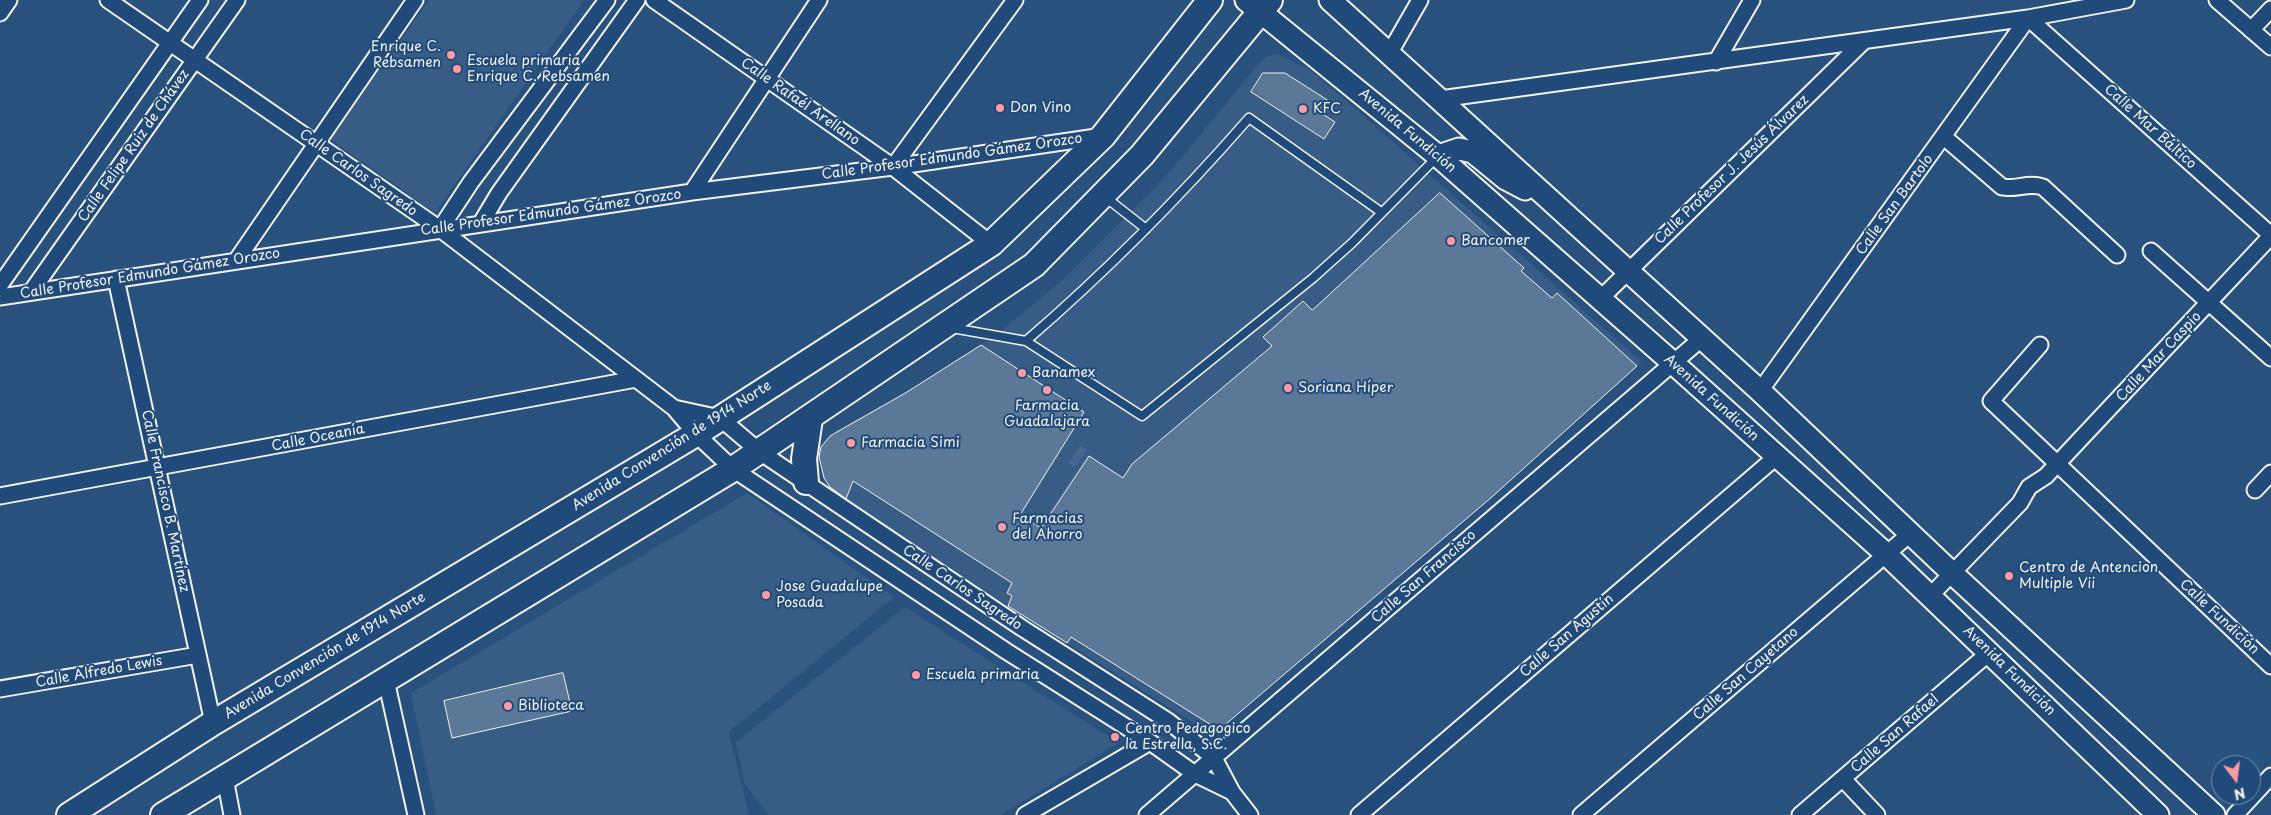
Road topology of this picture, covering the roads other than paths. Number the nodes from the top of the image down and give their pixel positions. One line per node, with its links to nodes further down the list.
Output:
1 (9, 0): 19 (street)
2 (108, 0): 23 (street, Calle Carlos Sagredo)
3 (200, 0): 23 (street)
4 (237, 0): 26 (street, Calle Felipe Ruiz de Chávez)
5 (415, 0): 32 (street)
6 (606, 0): 40 (street)
7 (637, 0): 39 (street)
8 (654, 0): 28 (street, Calle Rafaél Arellano)
9 (819, 0): 28 (street)
10 (1015, 0): 34 (street)
11 (1210, 0): 30 (main road, Avenida Convención de 1914 Norte)
12 (1330, 0): 25 (street)
13 (1420, 0): 25 (street)
14 (1752, 0): 27 (street)
15 (2126, 0): 20 (street)
16 (2217, 0): 21 (street)
17 (1259, 4): 33 (street, Avenida Fundición); 36 (main road)
18 (2271, 9): 21 (street)
19 (0, 13)
20 (2028, 18): 22 (street); 31 (street, Calle San Bartolo); 42 (street, Calle Mar Báltico)
21 (2251, 30): 24 (street)
22 (1864, 41): 27 (street); 47 (street, Calle Profesor J. Jesús Álvarez)
23 (170, 42): 26 (street, Calle Carlos Sagredo); 49 (street)
24 (2271, 47)
25 (1390, 54): 29 (street)
26 (195, 60): 32 (street, Calle Carlos Sagredo); 50 (street, Calle Felipe Ruiz de Chávez)
27 (1716, 62): 29 (street)
28 (765, 78): 34 (street, Calle Rafaél Arellano); 35 (street)
29 (1440, 99): 37 (street)
30 (1103, 136): 34 (street, Calle Profesor Edmundo Gámez Orozco); 43 (main road, Avenida Convención de 1914 Norte)
31 (1944, 137): 45 (street); 61 (street, Calle San Bartolo)
32 (316, 144): 40 (street, Calle Carlos Sagredo); 46 (street)
33 (1438, 156): 37 (street); 38 (lane); 52 (street, Avenida Fundición)
34 (893, 167): 35 (street, Calle Profesor Edmundo Gámez Orozco); 43 (street, Calle Rafaél Arellano)
35 (692, 192): 39 (street, Calle Profesor Edmundo Gámez Orozco)
36 (1103, 195): 41 (lane); 54 (main road)
37 (1545, 195): 47 (street)
38 (1381, 212): 41 (lane); 56 (lane)
39 (481, 224): 40 (street, Calle Profesor Edmundo Gámez Orozco)
40 (440, 229): 46 (street, Calle Profesor Edmundo Gámez Orozco); 60 (street, Calle Carlos Sagredo)
41 (1146, 229): 56 (lane)
42 (2271, 235): 53 (street, Calle Mar Caspio)
43 (991, 244): 63 (main road, Avenida Convención de 1914 Norte)
44 (2151, 251): 53 (street)
45 (2117, 255)
46 (236, 261): 48 (street, Calle Profesor Edmundo Gámez Orozco)
47 (1629, 271): 52 (street, Calle Profesor J. Jesús Álvarez); 55 (street)
48 (116, 279): 50 (street, Calle Profesor Edmundo Gámez Orozco); 69 (street, Calle Francisco B. Martínez)
49 (0, 285)
50 (31, 292): 51 (street, Calle Profesor Edmundo Gámez Orozco)
51 (0, 297)
52 (1600, 299): 59 (street, Avenida Fundición)
53 (2210, 303): 58 (street); 68 (street, Calle Mar Caspio)
54 (945, 326): 56 (lane); 64 (main road)
55 (1701, 339): 59 (street, Calle San Francisco); 61 (street)
56 (1026, 341)
57 (2040, 345): 68 (street, Calle Fundición)
58 (2271, 358)
59 (1673, 363): 67 (street, Avenida Fundición); 88 (street, Calle San Francisco)
60 (636, 379): 62 (street, Calle Carlos Sagredo); 69 (street, Calle Oceanía)
61 (1760, 391): 75 (street)
62 (674, 408): 63 (street, Calle Carlos Sagredo); 65 (street, Calle Carlos Sagredo)
63 (720, 418): 65 (main road, Avenida Convención de 1914 Norte); 66 (street, Calle Carlos Sagredo)
64 (810, 419): 66 (main road); 72 (main road)
65 (696, 434): 70 (street, Calle Carlos Sagredo); 86 (main road, Avenida Convención de 1914 Norte)
66 (760, 452): 70 (main road); 72 (street, Calle Carlos Sagredo)
67 (1776, 457): 76 (street, Avenida Fundición); 102 (street, Calle San Agustín)
68 (2057, 464): 77 (street, Calle Mar Caspio); 83 (street, Calle Fundición)
69 (157, 468): 74 (street, Calle Oceanía); 82 (street, Calle Francisco B. Martínez)
70 (733, 469): 80 (street, Calle Carlos Sagredo); 84 (main road)
71 (2271, 473): 73 (street)
72 (806, 482): 79 (street, Calle Carlos Sagredo)
73 (2255, 490)
74 (0, 496)
75 (1911, 533): 76 (street, Calle San Cayetano); 77 (street)
76 (1886, 554): 78 (street, Avenida Fundición); 103 (street, Calle San Cayetano)
77 (1952, 574): 78 (street, Calle Mar Caspio); 106 (street)
78 (1930, 596): 81 (street, Avenida Fundición)
79 (1022, 628): 80 (street); 88 (street, Calle Carlos Sagredo)
80 (1006, 651): 87 (street, Calle Carlos Sagredo)
81 (1990, 652): 92 (street, Calle San Rafael); 94 (street, Avenida Fundición)
82 (198, 655): 85 (street, Calle Alfredo Lewis); 86 (street, Calle Francisco B. Martínez)
83 (2271, 666)
84 (386, 680): 91 (main road); 98 (street)
85 (0, 689)
86 (213, 723): 95 (main road, Avenida Convención de 1914 Norte)
87 (1150, 742): 89 (street, Calle Carlos Sagredo); 99 (street)
88 (1214, 758): 89 (street, Calle San Francisco); 93 (street, Calle Carlos Sagredo)
89 (1195, 774): 93 (street, Calle Carlos Sagredo); 100 (street, Calle San Francisco)
90 (2271, 776): 107 (street)
91 (225, 778): 96 (main road); 97 (street)
92 (1842, 779): 104 (street, Calle San Rafael); 105 (street)
93 (1232, 792): 101 (street, Calle Carlos Sagredo)
94 (2151, 813)
95 (69, 815)
96 (163, 815)
97 (232, 815)
98 (416, 815)
99 (1025, 815)
100 (1147, 815)
101 (1250, 815)
102 (1359, 815)
103 (1581, 815)
104 (1800, 815)
105 (1877, 815)
106 (2214, 815)
107 (2235, 815)

